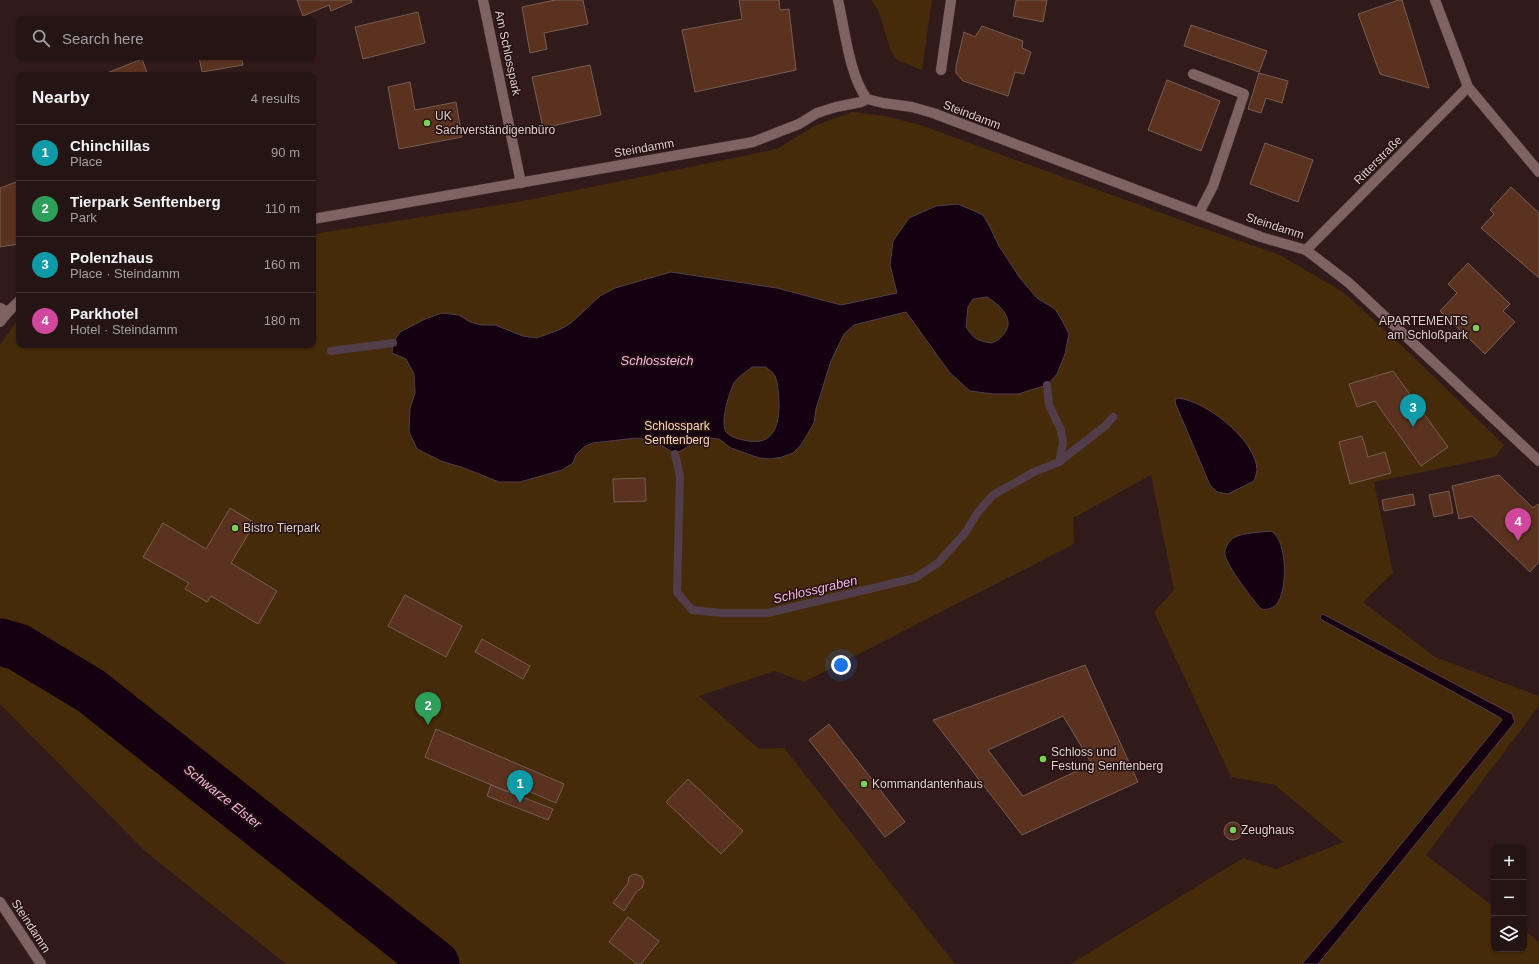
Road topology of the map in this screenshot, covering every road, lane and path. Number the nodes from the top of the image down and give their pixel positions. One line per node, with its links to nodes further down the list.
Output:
1 (483, 0): 10 (street, Am Schlosspark)
2 (838, 0): 8 (street)
3 (951, 0): 5 (street)
4 (1435, 0): 7 (street)
5 (941, 70)
6 (1193, 74): 11 (street)
7 (1468, 87): 9 (street); 13 (street, Ritterstraße)
8 (867, 99): 10 (street, Steindamm); 11 (street, Steindamm)
9 (1539, 172)
10 (522, 183): 12 (street, Steindamm)
11 (1199, 213): 13 (street, Steindamm)
12 (316, 218)
13 (1306, 250): 17 (street, Steindamm)
14 (16, 303): 15 (street)
15 (4, 310): 16 (street)
16 (0, 322)
17 (1539, 461)
18 (0, 902): 19 (street, Steindamm)
19 (41, 964)

